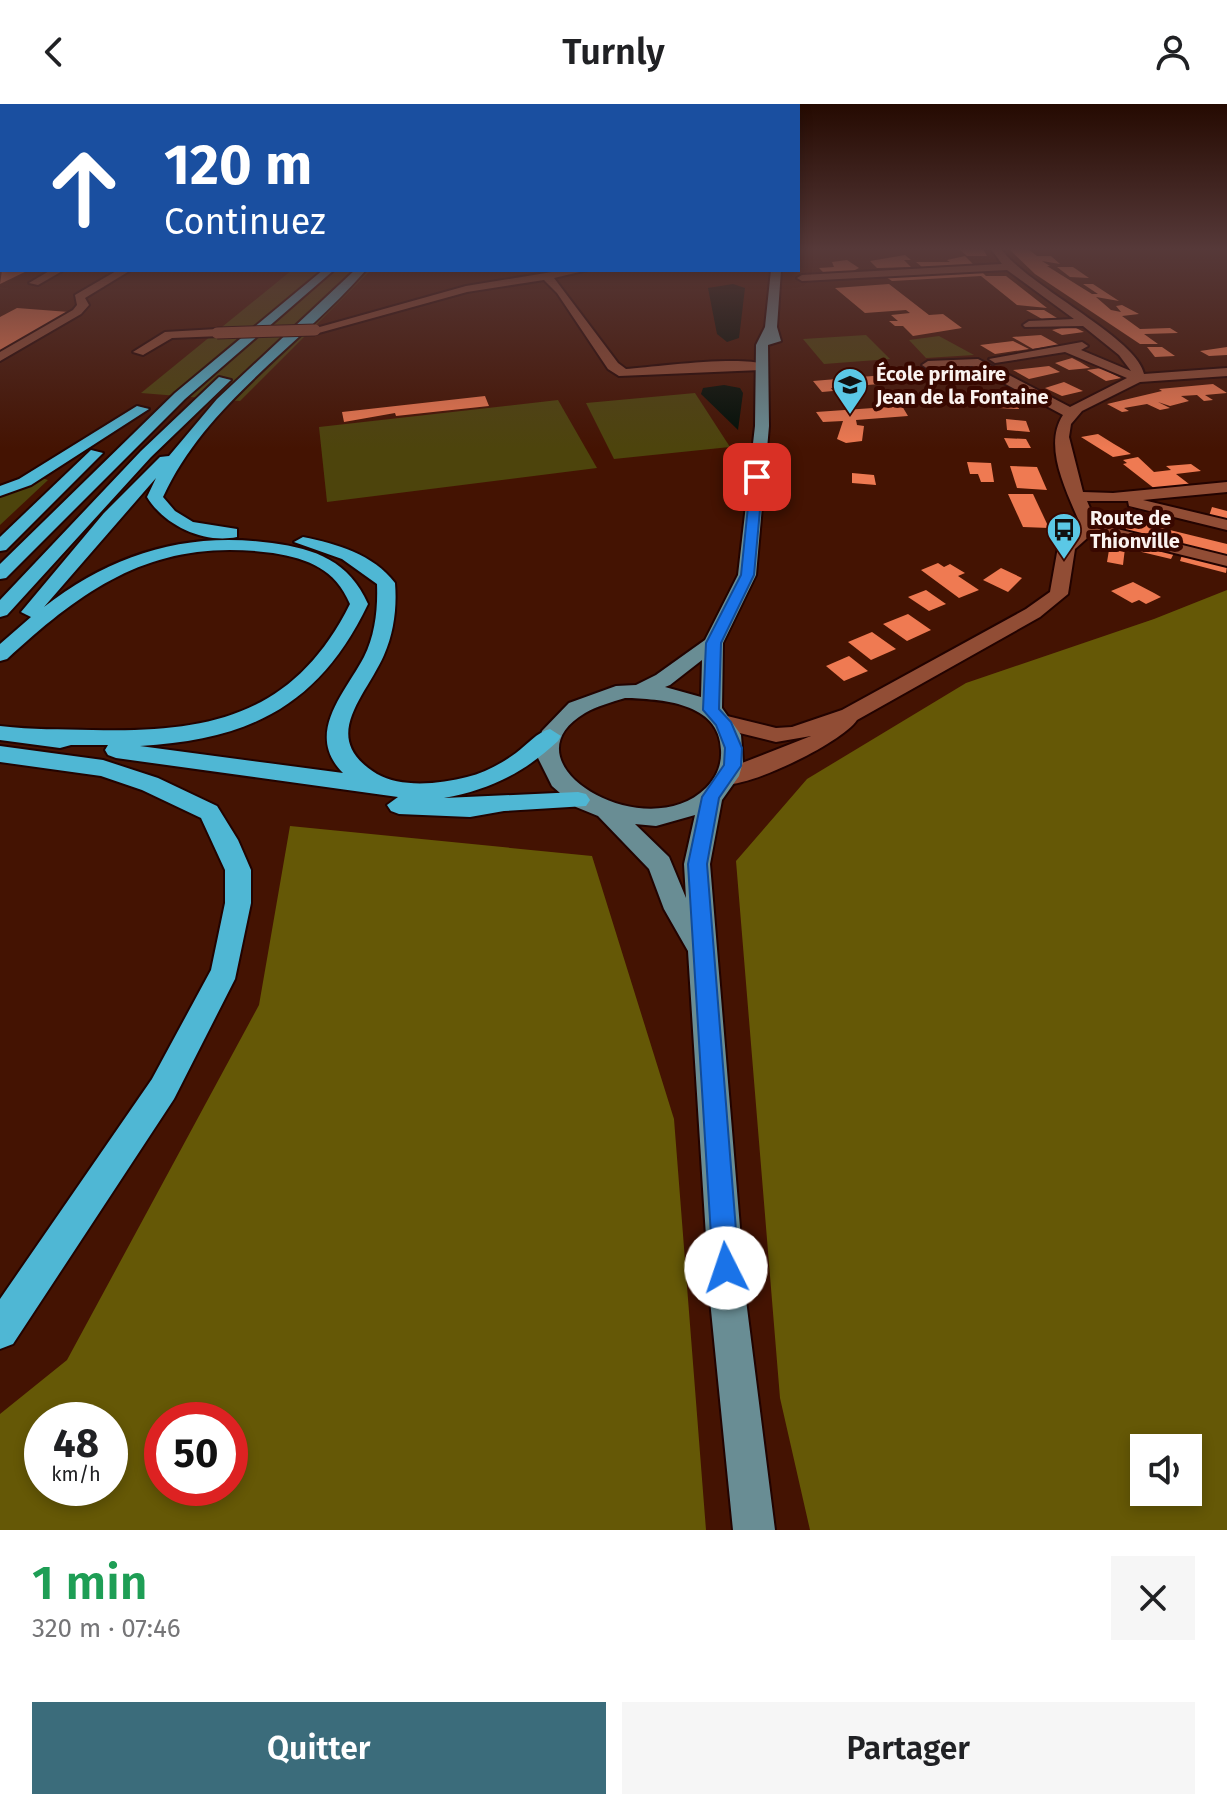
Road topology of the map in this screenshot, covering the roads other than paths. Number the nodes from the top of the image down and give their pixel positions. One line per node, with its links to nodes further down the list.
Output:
1 (71, 316): 16 (street)
2 (256, 316): 23 (highway)
3 (275, 316): 35 (highway)
4 (293, 316): 36 (highway)
5 (313, 316): 24 (highway)
6 (368, 316): 15 (street, bridge)
7 (578, 316): 19 (street)
8 (772, 316): 12 (main road)
9 (1076, 316): 10 (street)
10 (1085, 322): 11 (street); 13 (street)
11 (1029, 325)
12 (771, 327): 19 (main road); 21 (main road)
13 (1112, 341): 14 (street); 22 (street)
14 (1066, 348): 17 (street); 22 (street)
15 (139, 352)
16 (0, 357)
17 (995, 359)
18 (928, 365): 25 (street)
19 (760, 368): 21 (main road); 26 (main road)
20 (1227, 372): 22 (street)
21 (774, 377): 26 (main road)
22 (1137, 378): 25 (street)
23 (166, 389)
24 (232, 392): 38 (highway); 49 (highway)
25 (1070, 413): 29 (street)
26 (762, 426): 37 (main road)
27 (1222, 489): 30 (street)
28 (0, 491): 33 (highway)
29 (1077, 496): 30 (street); 32 (street)
30 (1113, 498): 31 (street)
31 (1227, 525)
32 (1090, 527): 34 (street); 41 (street)
33 (0, 546)
34 (1227, 561)
35 (0, 574)
36 (0, 611)
37 (713, 643): 40 (main road); 42 (main road)
38 (0, 647)
39 (0, 655): 45 (highway)
40 (639, 691): 42 (main road); 44 (main road)
41 (850, 715): 42 (street); 48 (street)
42 (717, 716): 48 (main road)
43 (0, 733): 45 (highway)
44 (550, 736): 49 (highway); 50 (main road)
45 (47, 740): 49 (highway)
46 (0, 754): 47 (highway)
47 (103, 768): 50 (highway); 53 (highway)
48 (719, 787): 51 (main road); 52 (main road)
49 (382, 788)
50 (578, 800): 51 (main road)
51 (608, 813): 52 (main road)
52 (702, 951): 54 (main road)
53 (0, 1331)
54 (754, 1530)

